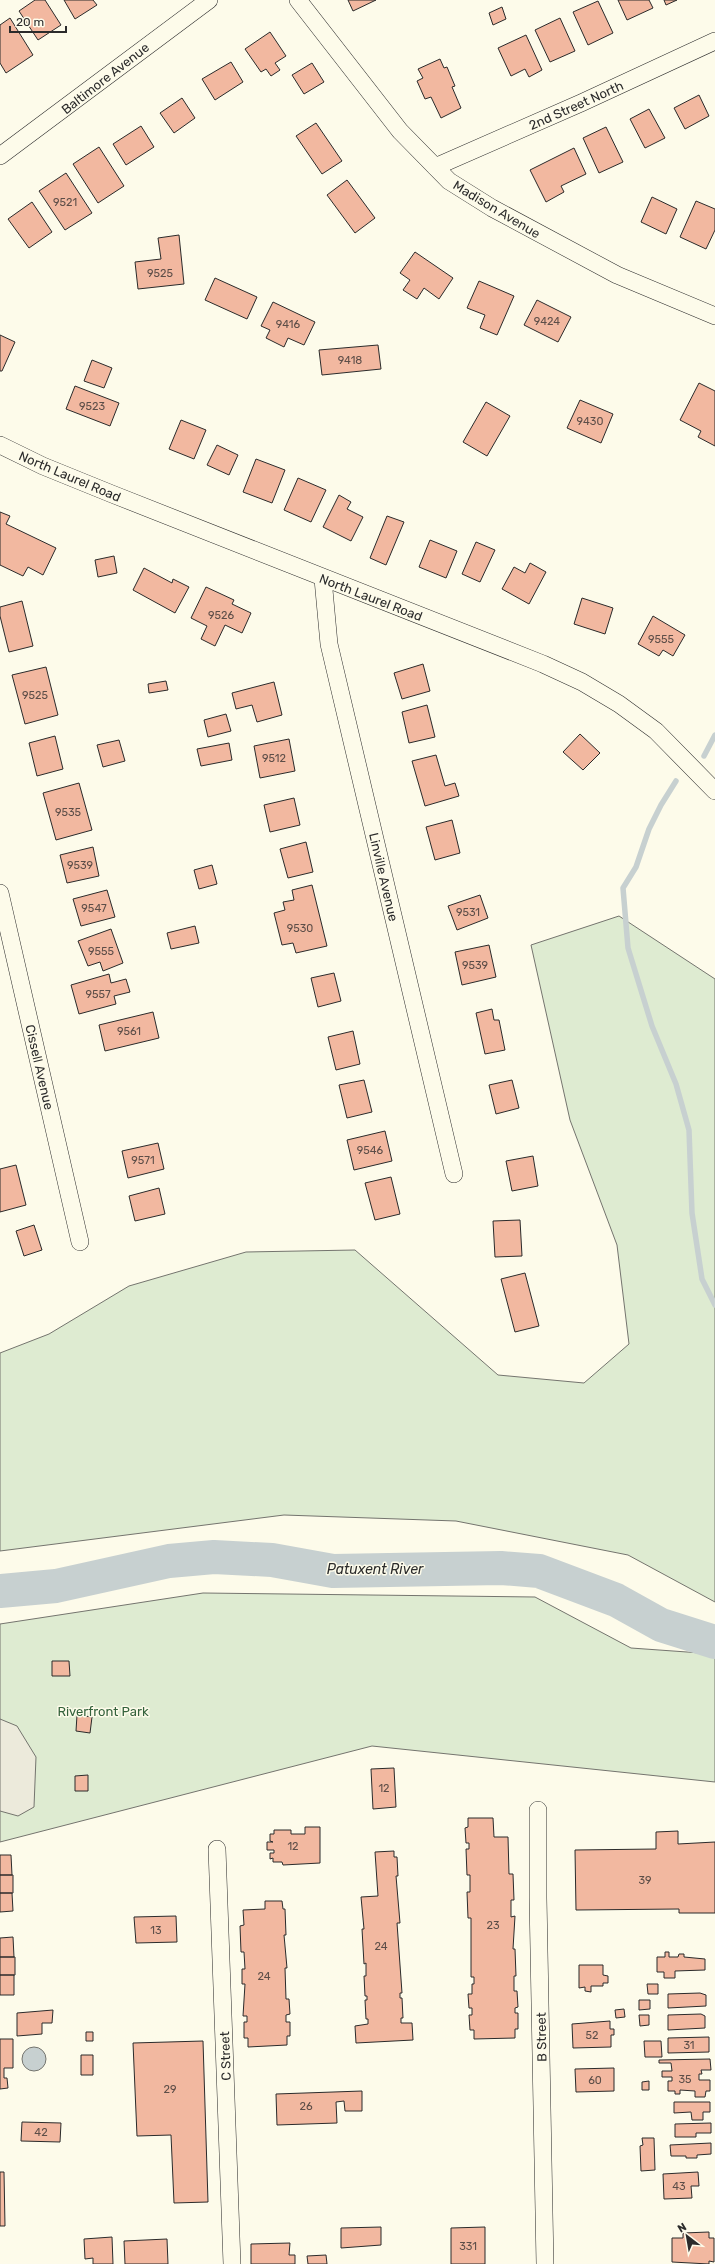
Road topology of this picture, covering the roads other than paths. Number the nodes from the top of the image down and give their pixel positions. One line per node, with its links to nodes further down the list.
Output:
1 (209, 0): 4 (street, Baltimore Avenue)
2 (298, 0): 5 (street, Madison Avenue)
3 (715, 41): 5 (street, 2nd Street North)
4 (0, 156)
5 (435, 167): 6 (street, Madison Avenue)
6 (715, 316)
7 (0, 445): 8 (street, North Laurel Road)
8 (323, 579): 9 (street, North Laurel Road); 11 (street, Linville Avenue)
9 (715, 792)
10 (0, 893): 12 (street, Cissell Avenue)
11 (454, 1174)
12 (80, 1242)
13 (538, 1810): 16 (street, B Street)
14 (217, 1849): 15 (street, C Street)
15 (232, 2264)
16 (545, 2264)

